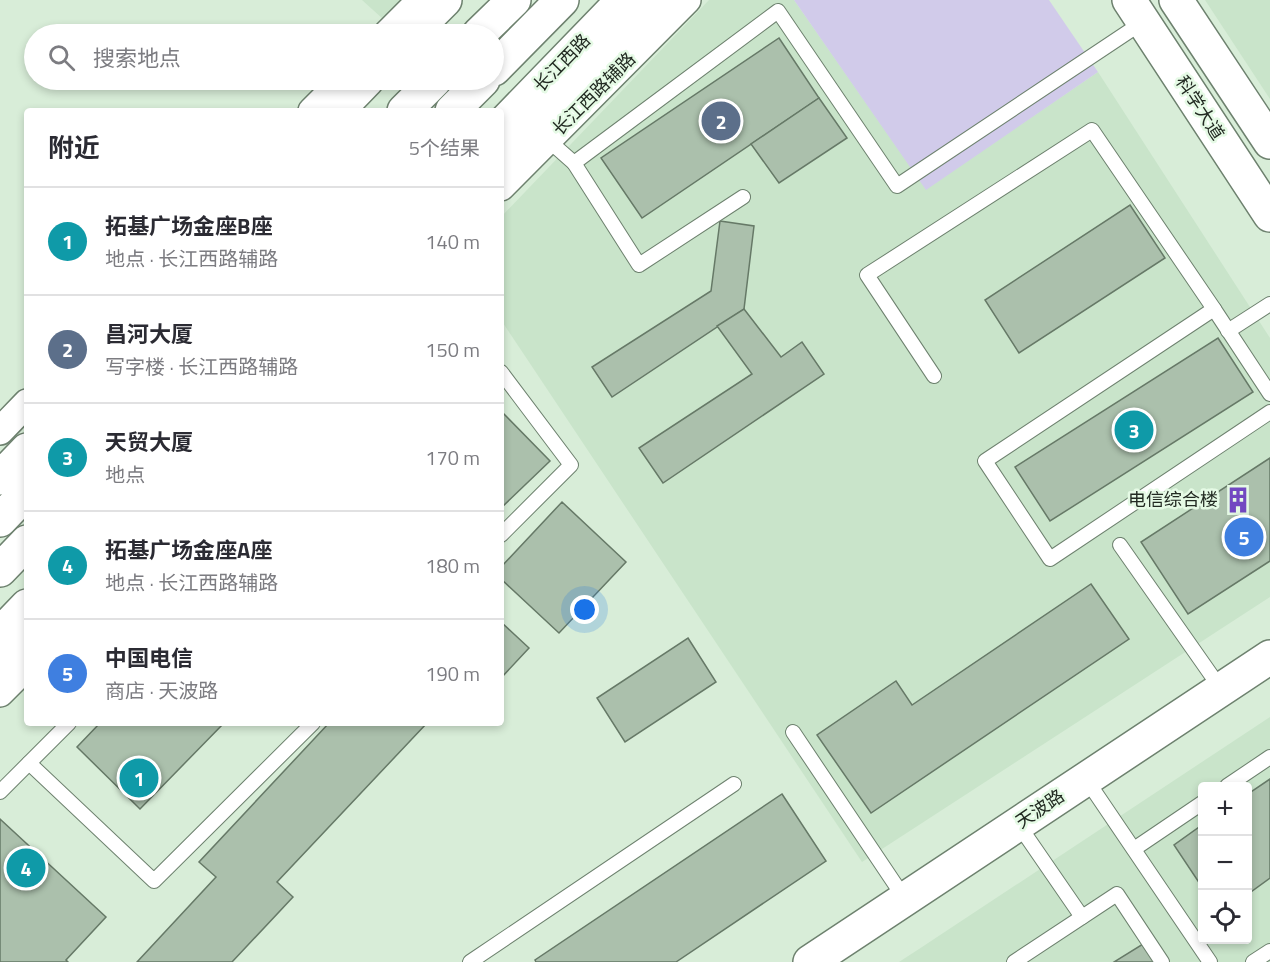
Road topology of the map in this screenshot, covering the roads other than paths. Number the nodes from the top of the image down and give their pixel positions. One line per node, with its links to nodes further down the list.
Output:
1 (421, 0): 11 (street)
2 (445, 0): 12 (main road)
3 (466, 0): 13 (main road)
4 (514, 0): 14 (main road)
5 (562, 0): 15 (main road)
6 (623, 0): 26 (main road, 长江西路)
7 (660, 0): 29 (main road)
8 (687, 0): 27 (street, 长江西路辅路)
9 (1176, 0): 28 (main road)
10 (1136, 11): 30 (lane); 33 (main road, 科学大道)
11 (397, 24)
12 (421, 24)
13 (443, 24)
14 (489, 24)
15 (504, 59)
16 (333, 90): 21 (street)
17 (357, 90): 22 (main road)
18 (379, 90): 23 (main road)
19 (425, 90): 24 (main road)
20 (473, 90): 25 (main road)
21 (315, 108)
22 (340, 108)
23 (361, 108)
24 (407, 108)
25 (455, 108)
26 (504, 123)
27 (548, 140): 30 (lane); 31 (street, 长江西路辅路)
28 (1270, 142)
29 (504, 157)
30 (574, 163): 32 (lane)
31 (504, 184)
32 (742, 197)
33 (1270, 215)
34 (1270, 304): 36 (lane)
35 (1214, 309): 36 (lane); 38 (lane); 41 (lane)
36 (1228, 331): 39 (lane)
37 (504, 376): 49 (lane)
38 (934, 376)
39 (1270, 394)
40 (24, 406): 42 (street)
41 (1270, 412)
42 (0, 431)
43 (24, 431): 45 (main road)
44 (24, 453): 46 (main road)
45 (0, 455)
46 (0, 478)
47 (24, 495): 48 (main road)
48 (0, 520)
49 (504, 532)
50 (24, 545): 52 (main road)
51 (1120, 545): 59 (lane)
52 (0, 570)
53 (24, 609): 54 (main road)
54 (0, 633)
55 (24, 640): 57 (main road)
56 (1270, 657): 59 (main road, 天波路)
57 (0, 664)
58 (24, 669): 60 (street)
59 (1221, 689): 66 (main road, 天波路)
60 (0, 693)
61 (66, 726): 65 (lane)
62 (310, 726): 65 (lane)
63 (793, 732): 73 (lane)
64 (1270, 757): 67 (lane)
65 (29, 763): 69 (lane)
66 (1086, 779): 71 (main road, 天波路); 72 (lane)
67 (1233, 782)
68 (734, 784): 76 (lane)
69 (0, 792)
70 (1198, 806): 72 (lane)
71 (1018, 824): 73 (main road, 天波路); 74 (lane)
72 (1134, 849): 80 (lane)
73 (905, 899): 77 (main road, 天波路)
74 (1082, 916): 78 (lane); 79 (lane)
75 (1270, 951): 81 (lane)
76 (470, 962)
77 (810, 962)
78 (1014, 962)
79 (1162, 962)
80 (1210, 962)
81 (1253, 962)

